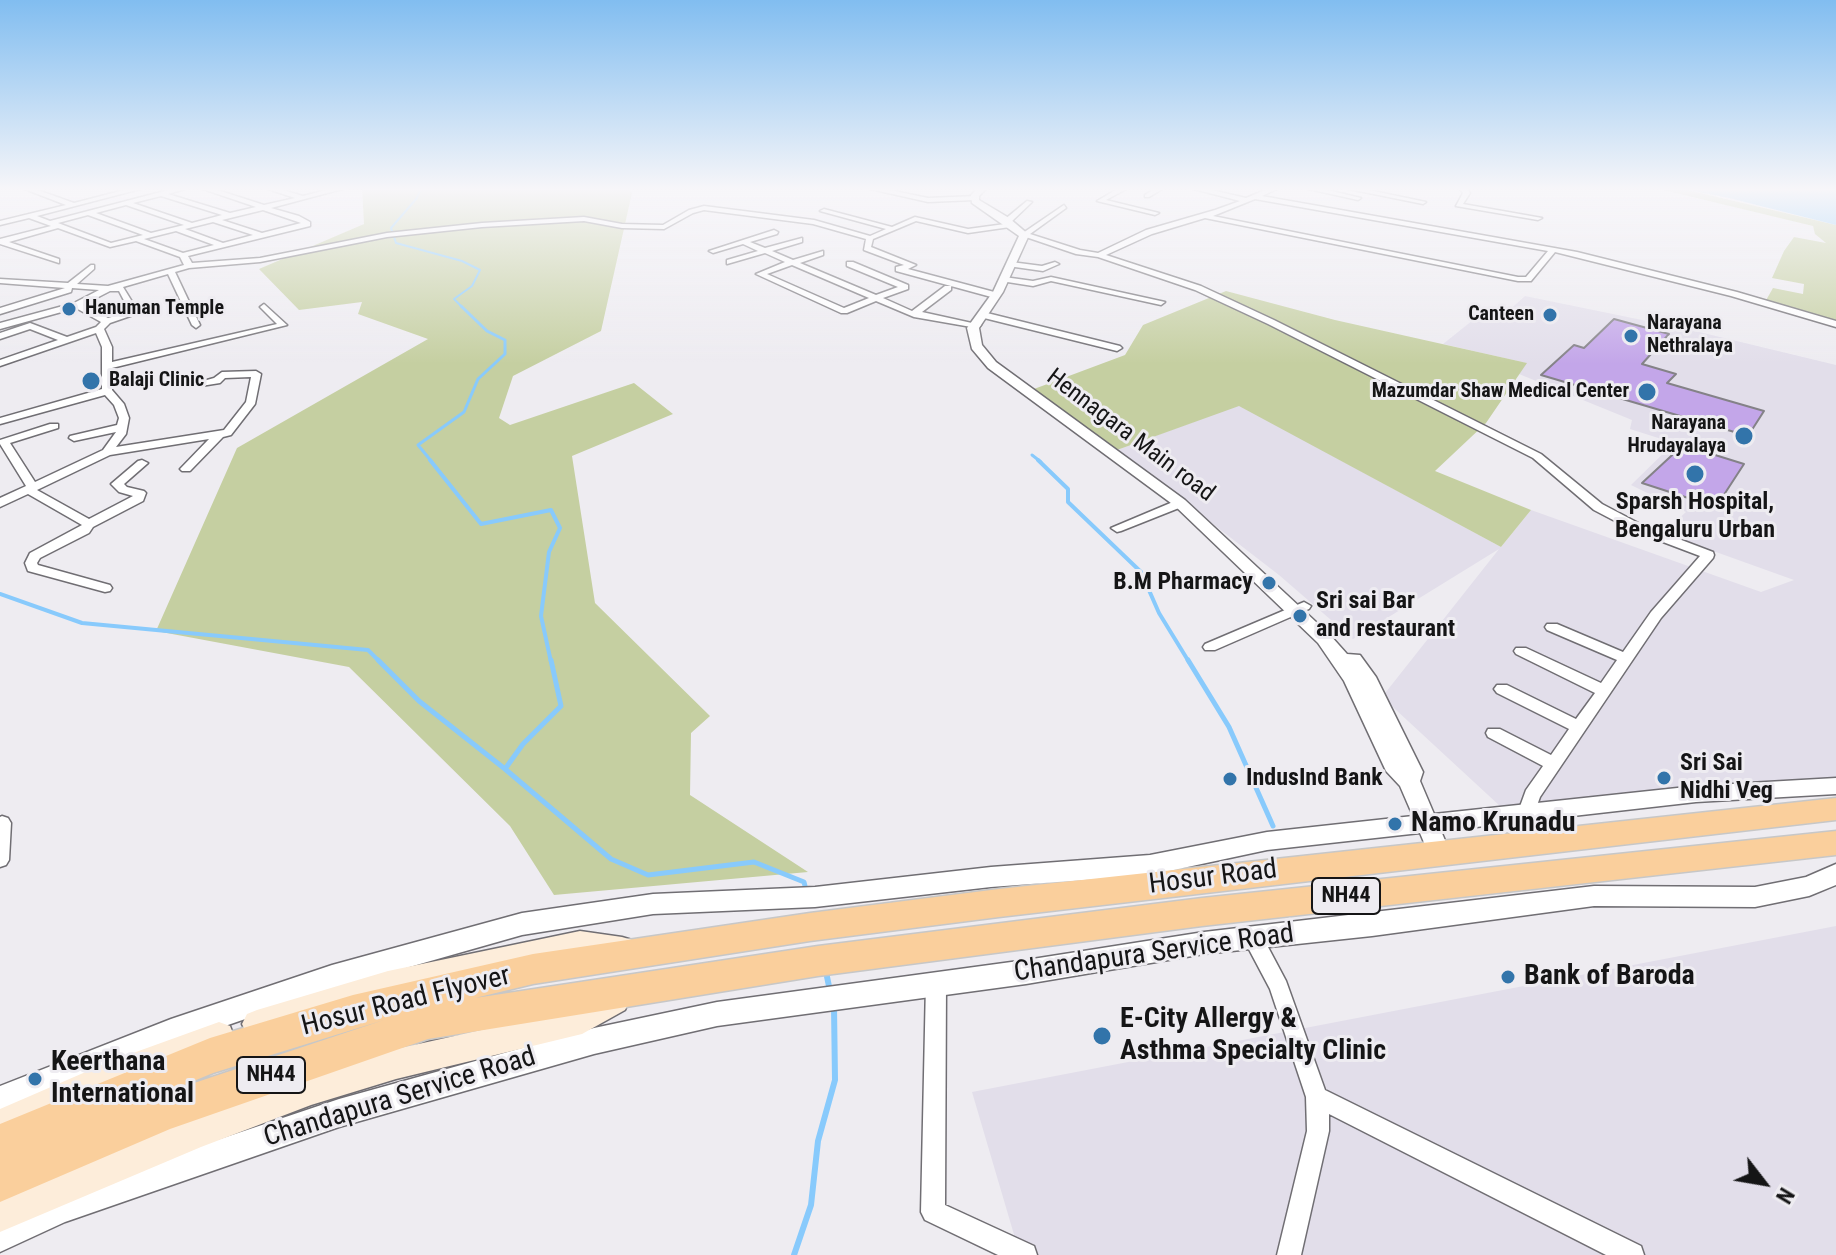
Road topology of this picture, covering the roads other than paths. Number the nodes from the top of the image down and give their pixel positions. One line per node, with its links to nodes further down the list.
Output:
1 (16, 247): 20 (street)
2 (160, 247): 18 (street)
3 (221, 247): 18 (street)
4 (328, 247): 26 (street)
5 (726, 247): 15 (street)
6 (755, 247): 16 (street)
7 (779, 247): 16 (street)
8 (867, 247): 34 (street)
9 (1019, 247): 24 (street)
10 (1061, 247): 19 (street)
11 (1117, 247): 19 (street)
12 (1357, 247): 14 (street)
13 (1533, 247): 14 (street)
14 (1553, 250): 42 (street)
15 (713, 251)
16 (766, 251): 21 (street); 22 (street)
17 (820, 253): 22 (street)
18 (183, 255): 26 (street)
19 (1099, 255): 71 (street)
20 (56, 261)
21 (730, 262)
22 (792, 262): 35 (street); 35 (street)
23 (850, 264): 35 (street)
24 (1011, 264): 25 (street); 29 (street)
25 (1055, 264)
26 (189, 266): 28 (street)
27 (91, 267): 31 (street)
28 (170, 270): 32 (street); 44 (street)
29 (1004, 279): 34 (street); 36 (street)
30 (0, 281): 31 (street)
31 (71, 287): 32 (street); 39 (street)
32 (109, 288): 37 (street); 43 (street)
33 (948, 288): 40 (street)
34 (995, 295): 41 (street)
35 (875, 300): 40 (street)
36 (1161, 302)
37 (77, 305): 43 (street); 45 (street)
38 (264, 307): 50 (street)
39 (0, 311)
40 (914, 314): 41 (street)
41 (980, 320): 48 (street); 63 (street, Hennagara Main road)
42 (1836, 324)
43 (103, 325): 47 (street); 50 (street)
44 (196, 325)
45 (0, 326)
46 (0, 336): 47 (street)
47 (66, 340): 49 (street)
48 (1117, 348)
49 (0, 363)
50 (107, 366): 52 (street)
51 (201, 383): 56 (street)
52 (107, 391): 53 (street); 55 (street)
53 (0, 421)
54 (54, 426): 61 (street)
55 (122, 427): 57 (street); 58 (street)
56 (218, 435): 58 (street); 60 (street)
57 (74, 438)
58 (107, 452): 61 (street)
59 (142, 463): 64 (street)
60 (186, 469)
61 (30, 488): 62 (street); 64 (street)
62 (0, 503)
63 (1180, 503): 65 (street); 67 (street, Hennagara Main road)
64 (89, 524): 66 (street)
65 (1117, 528)
66 (105, 588)
67 (1299, 608): 69 (street); 81 (street, Hennagara Main road)
68 (1552, 627): 71 (street)
69 (1210, 647)
70 (1521, 651): 73 (street)
71 (1627, 659): 73 (street)
72 (1502, 689): 74 (street)
73 (1604, 691): 74 (street)
74 (1579, 727): 76 (street)
75 (1494, 733): 76 (street)
76 (1554, 764): 79 (street)
77 (1836, 786): 79 (street)
78 (1836, 809): 81 (highway, Hosur Road / NH44)
79 (1527, 812): 81 (street)
80 (2, 823): 83 (street)
81 (1432, 838): 85 (highway, Hosur Road / NH44)
82 (1836, 843): 89 (highway, Hosur Road / NH44)
83 (0, 860)
84 (1836, 874): 86 (street, Chandapura Service Road)
85 (842, 904): 87 (highway, Hosur Road / NH44); 91 (street)
86 (1253, 938): 88 (street, Chandapura Service Road); 90 (street)
87 (639, 952): 92 (main road); 93 (highway, Hosur Road Flyover / NH44)
88 (936, 983): 96 (street, Chandapura Service Road); 97 (street)
89 (640, 987): 94 (highway, Hosur Road Flyover / NH44); 95 (main road)
90 (1317, 1097): 98 (street); 99 (street)
91 (0, 1100)
92 (0, 1125)
93 (0, 1143)
94 (0, 1182)
95 (0, 1215)
96 (0, 1236)
97 (1025, 1255)
98 (1289, 1255)
99 (1632, 1255)

